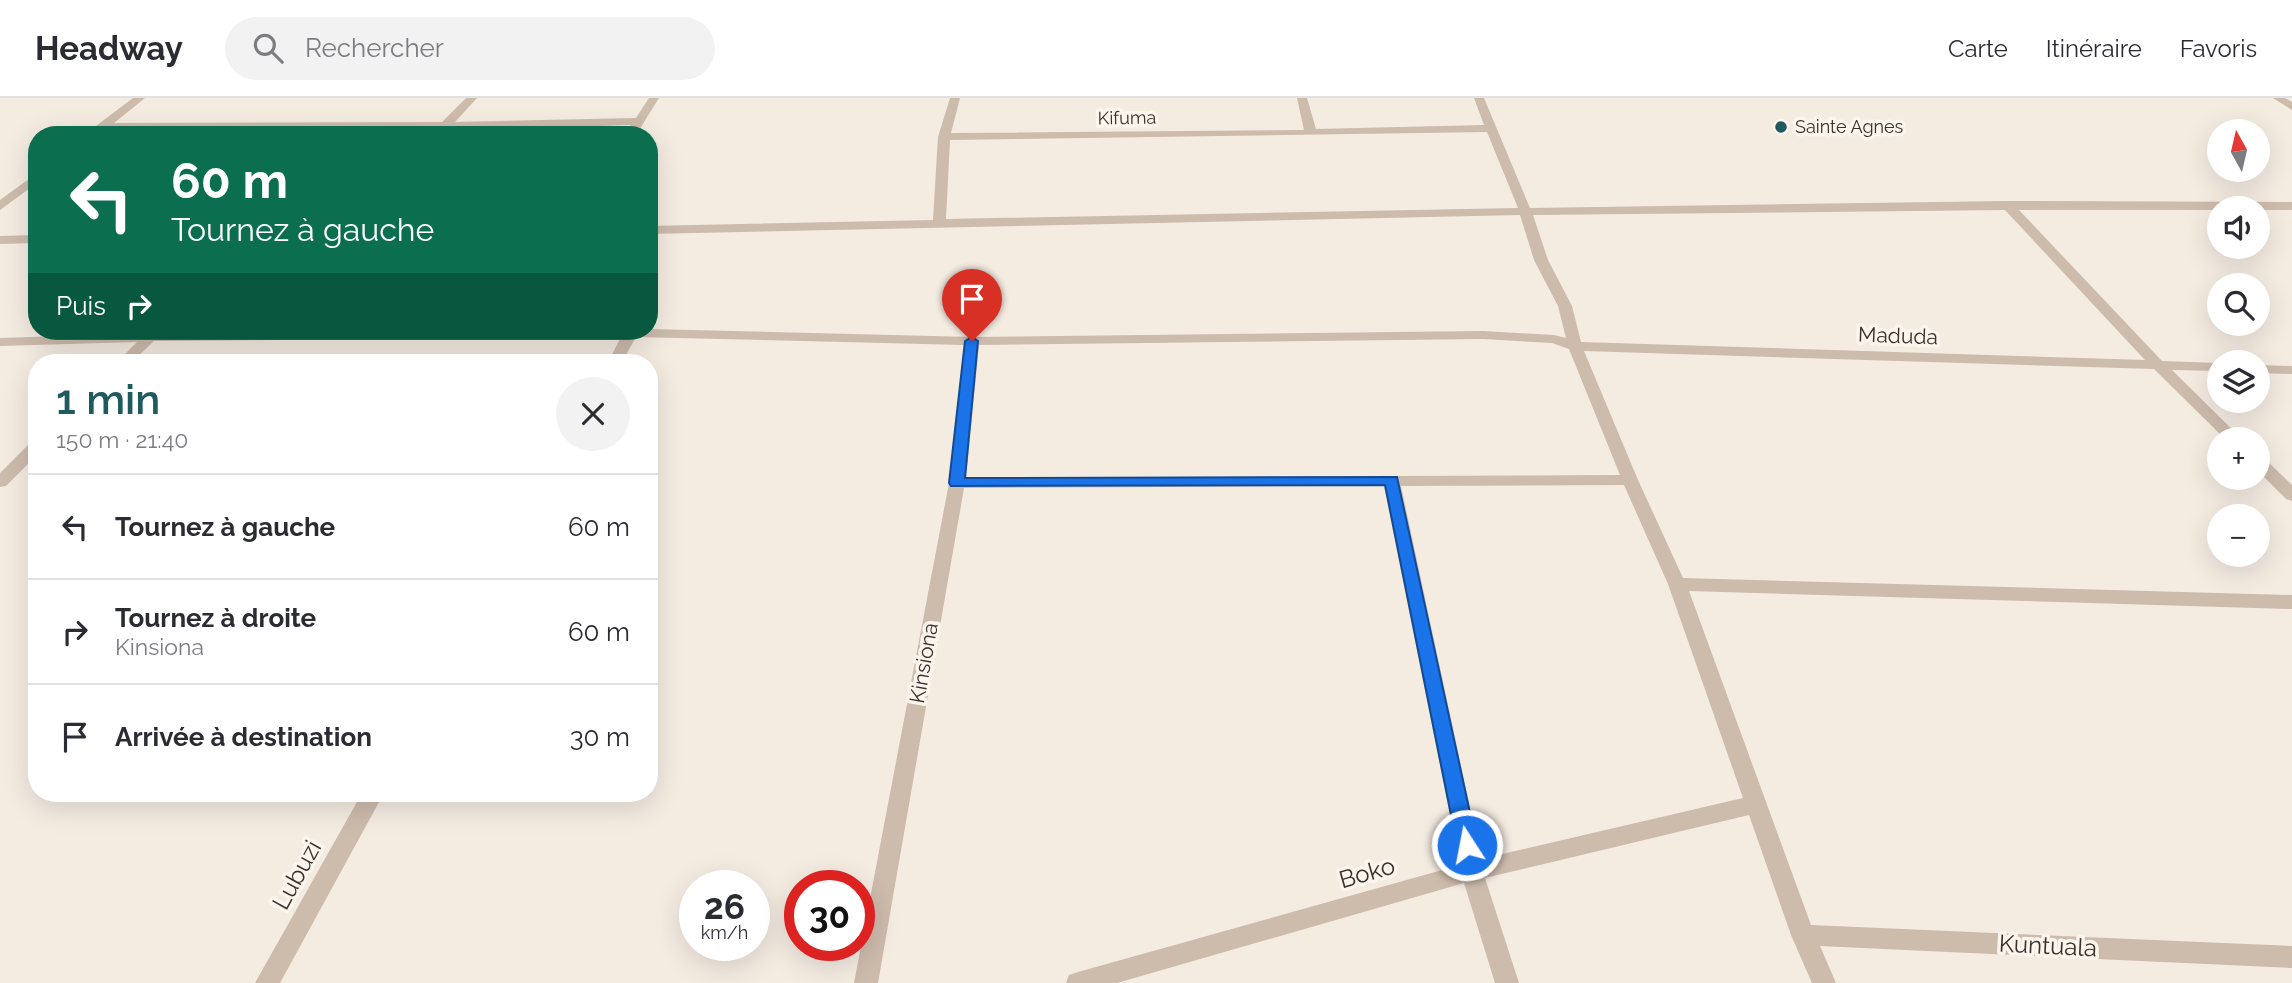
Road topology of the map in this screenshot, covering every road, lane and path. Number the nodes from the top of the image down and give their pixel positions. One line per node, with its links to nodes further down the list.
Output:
1 (140, 98): 11 (street)
2 (472, 98): 10 (street)
3 (654, 98): 9 (street)
4 (955, 98): 15 (street)
5 (1302, 98): 14 (street)
6 (1479, 98): 13 (street)
7 (2278, 98): 8 (street)
8 (2292, 107)
9 (638, 121): 10 (street); 12 (street)
10 (447, 123): 11 (street)
11 (102, 126)
12 (635, 126)
13 (1492, 128): 14 (street, Kifuma); 20 (street)
14 (1311, 133): 15 (street, Kifuma)
15 (944, 137): 21 (street)
16 (28, 184): 18 (street)
17 (2007, 205): 19 (street); 20 (street); 32 (street)
18 (0, 206)
19 (2292, 206)
20 (1525, 210): 21 (street); 30 (street)
21 (939, 223): 22 (street)
22 (658, 230)
23 (28, 239): 24 (street)
24 (0, 240)
25 (658, 334): 28 (street, Maduda)
26 (60, 340): 29 (street, Maduda)
27 (147, 340): 31 (street)
28 (972, 341): 30 (street, Maduda); 42 (street, Kinsiona)
29 (0, 342)
30 (1575, 346): 32 (street, Maduda); 40 (street)
31 (132, 354)
32 (2158, 365): 33 (street, Maduda); 36 (street)
33 (2207, 367)
34 (2270, 369): 35 (street)
35 (2292, 370)
36 (2222, 427)
37 (28, 455): 41 (street)
38 (2270, 474): 43 (street)
39 (1391, 480): 40 (street); 42 (street); 48 (street)
40 (1630, 480): 44 (street)
41 (0, 482)
42 (957, 483): 52 (street, Kinsiona)
43 (2292, 495)
44 (1677, 584): 45 (street); 47 (street)
45 (2292, 602)
46 (368, 802): 51 (street, Lubuzi)
47 (1756, 804): 48 (street, Boko); 49 (street)
48 (1472, 871): 53 (street, Boko); 54 (street)
49 (1803, 936): 50 (street, Kuntuala); 55 (street)
50 (2292, 957)
51 (267, 983)
52 (866, 983)
53 (1078, 983)
54 (1507, 983)
55 (1824, 983)

